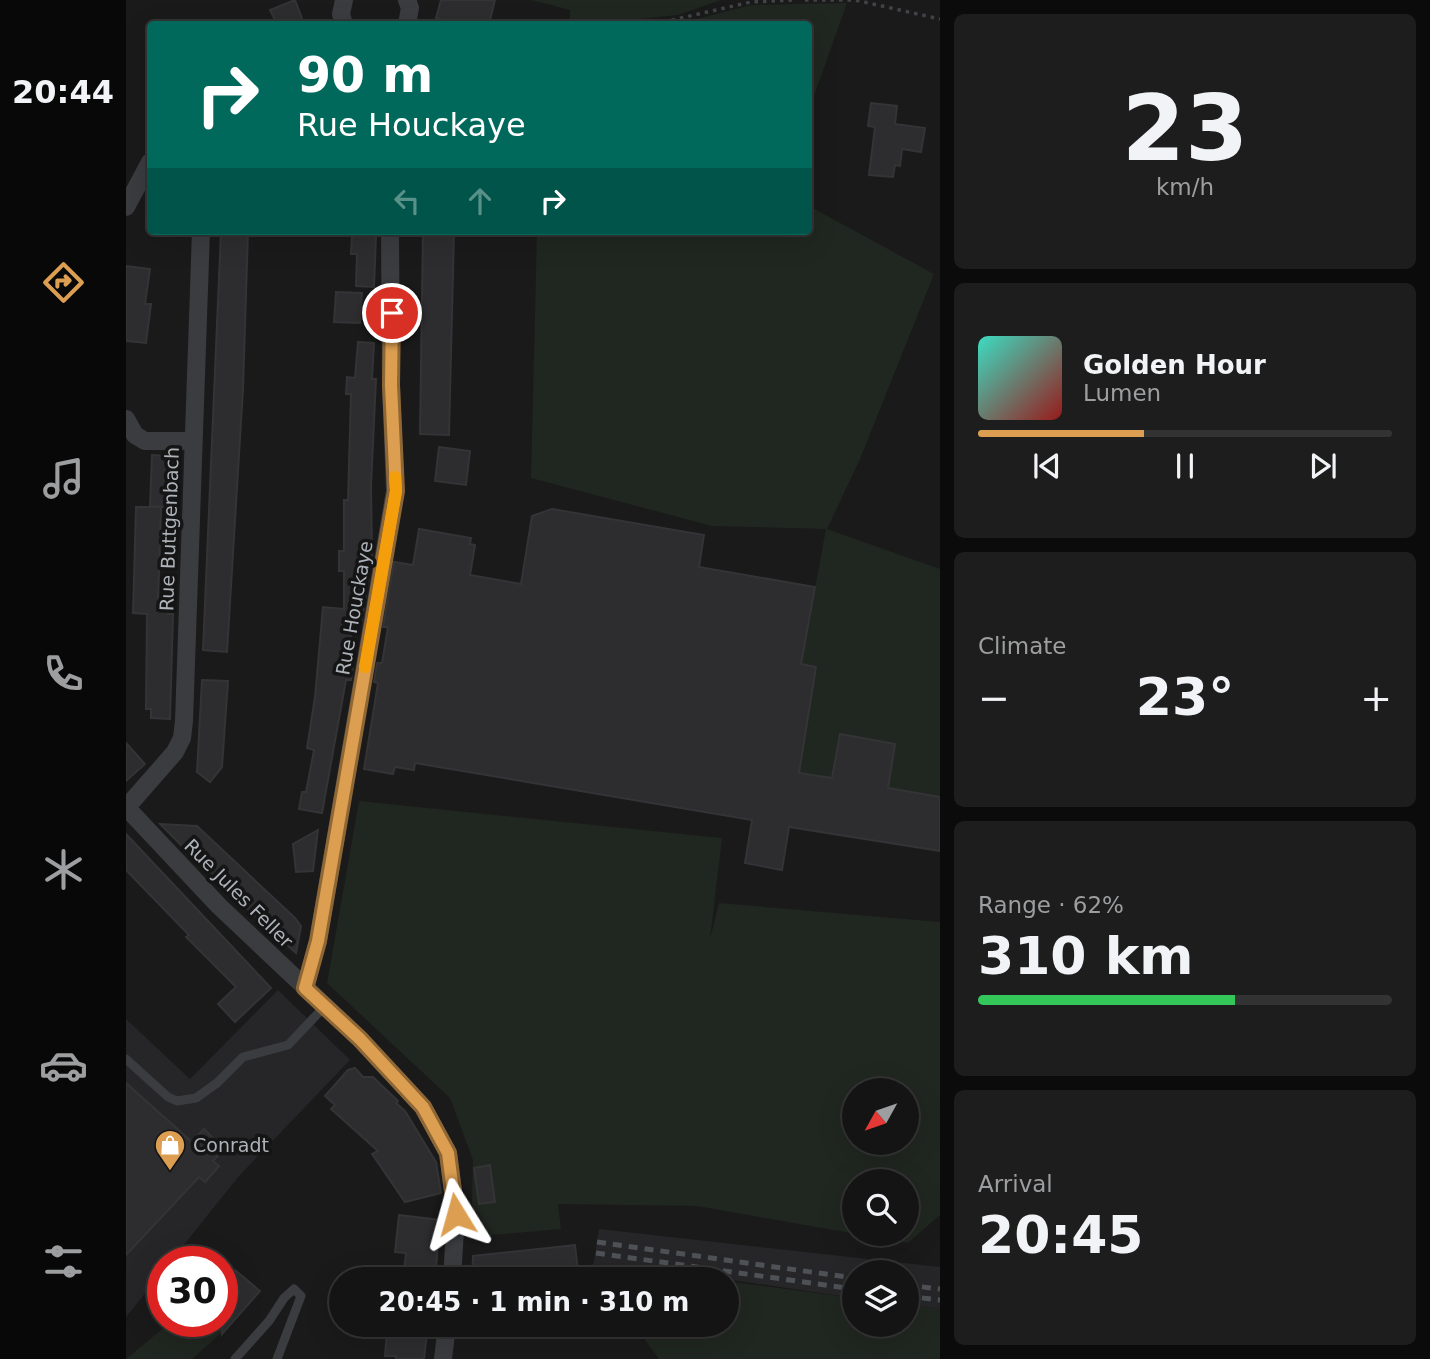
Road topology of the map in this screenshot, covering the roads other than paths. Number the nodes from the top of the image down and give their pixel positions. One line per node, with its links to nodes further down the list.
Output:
1 (344, 0): 3 (street)
2 (407, 0): 4 (street)
3 (343, 21)
4 (408, 21)
5 (147, 168): 6 (street)
6 (126, 207)
7 (201, 235): 10 (street, Rue Buttgenbach)
8 (390, 235): 12 (street, Rue Houckaye)
9 (126, 419): 10 (street)
10 (192, 440): 11 (street, Rue Buttgenbach)
11 (126, 807): 12 (street, Rue Jules Feller)
12 (305, 988): 13 (street, Rue Jules Feller)
13 (324, 1007): 14 (lane); 15 (street, Rue Jules Feller)
14 (126, 1059)
15 (453, 1267)
16 (446, 1337): 19 (street)
17 (235, 1359): 18 (lane)
18 (277, 1359)
19 (443, 1359)

